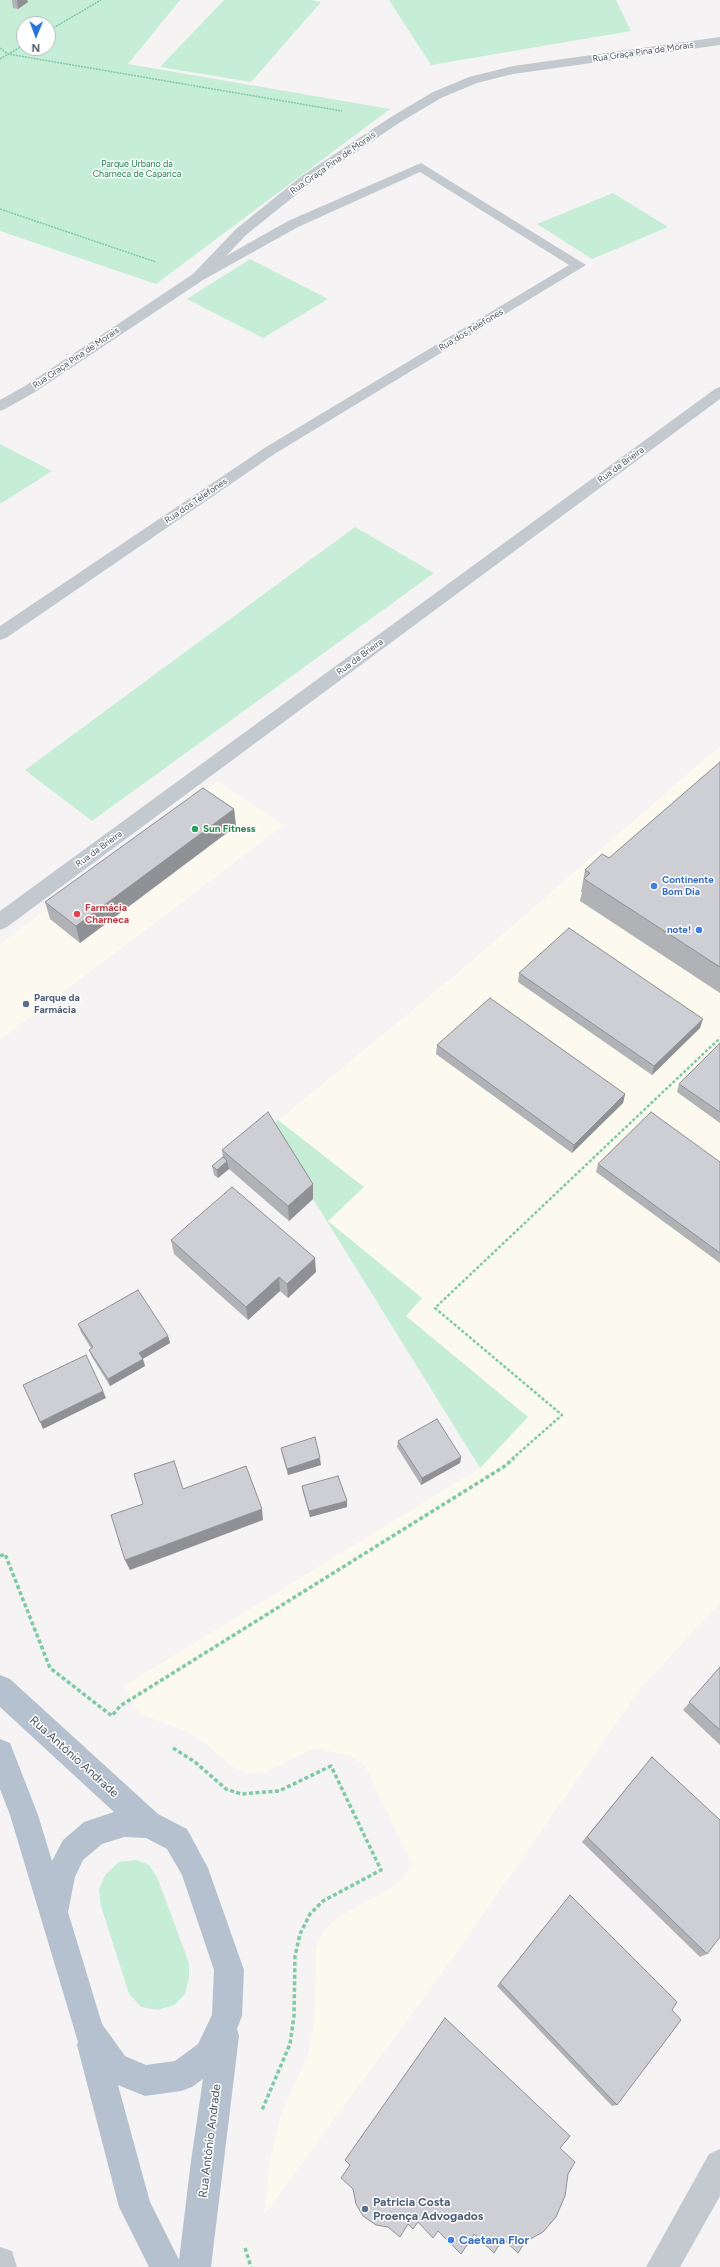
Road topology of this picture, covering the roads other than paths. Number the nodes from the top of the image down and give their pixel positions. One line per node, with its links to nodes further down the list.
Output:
1 (720, 41): 2 (street, Rua Graça Pina de Morais)
2 (198, 277): 4 (street, Rua Graça Pina de Morais); 5 (street, Rua dos Telefones)
3 (720, 392): 6 (street, Rua da Brieira)
4 (0, 406)
5 (0, 634)
6 (0, 922)
7 (0, 1689): 9 (main road, Rua António Andrade)
8 (0, 1752): 10 (main road)
9 (148, 1824): 10 (main road); 11 (main road, Rua António Andrade)
10 (54, 1910): 12 (main road)
11 (227, 2016): 12 (main road); 17 (main road, Rua António Andrade)
12 (89, 2032): 16 (main road)
13 (720, 2165): 18 (street)
14 (0, 2263): 15 (street)
15 (1, 2267)
16 (166, 2267)
17 (195, 2267)
18 (662, 2267)

